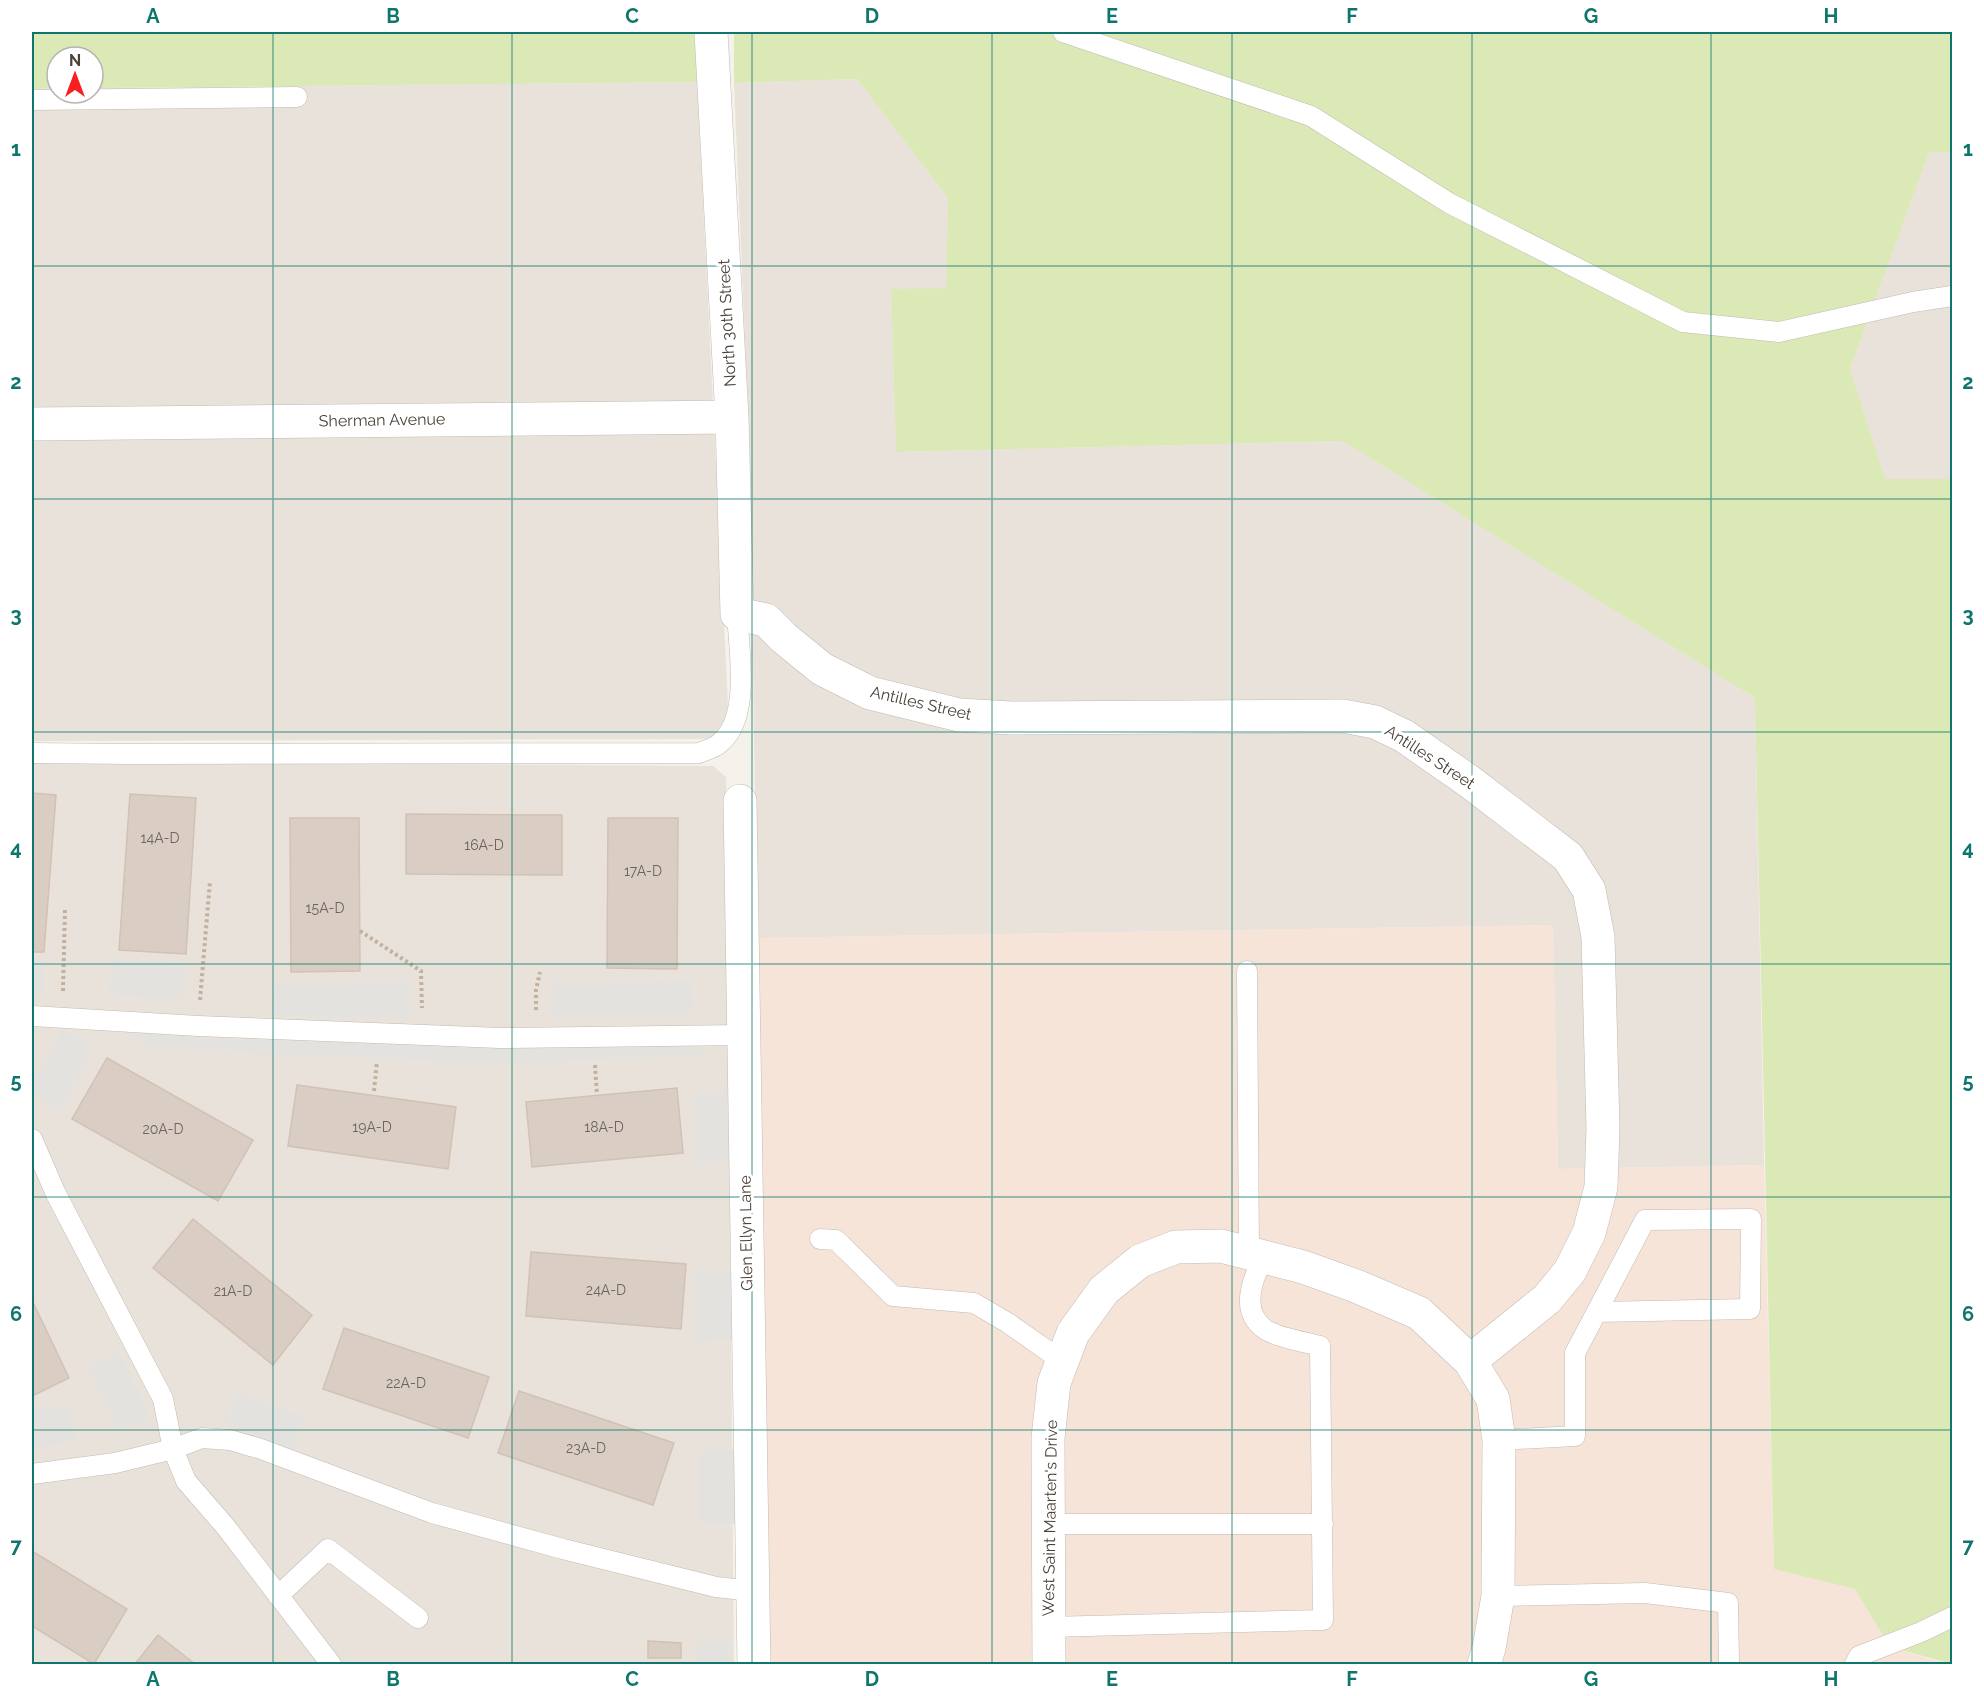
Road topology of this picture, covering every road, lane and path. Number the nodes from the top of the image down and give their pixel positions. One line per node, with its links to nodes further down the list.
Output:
1 (711, 32): 6 (street, North 30th Street)
2 (1063, 32): 5 (lane)
3 (297, 97): 4 (lane)
4 (32, 100)
5 (1953, 296)
6 (732, 417): 7 (street, Sherman Avenue); 8 (street, North 30th Street)
7 (32, 424)
8 (737, 614): 9 (lane); 27 (street, Antilles Street)
9 (32, 753)
10 (740, 801): 20 (street, Glen Ellyn Lane)
11 (210, 881): 18 (path)
12 (65, 908): 17 (path)
13 (360, 931): 19 (path)
14 (1247, 971): 24 (lane)
15 (540, 972): 21 (path)
16 (32, 1016): 17 (lane)
17 (62, 1018): 18 (lane)
18 (198, 1026): 19 (lane)
19 (423, 1035): 21 (lane)
20 (743, 1035): 21 (lane); 33 (street, Glen Ellyn Lane)
21 (536, 1038)
22 (32, 1139): 29 (lane)
23 (820, 1239): 26 (lane)
24 (1256, 1255): 26 (street, West Saint Maarten's Drive); 27 (street, West Saint Maarten's Drive); 32 (lane)
25 (1597, 1312): 25 (lane); 28 (lane)
26 (1062, 1361): 31 (street, West Saint Maarten's Drive)
27 (1470, 1361): 28 (street, West Saint Maarten's Drive)
28 (1499, 1440): 35 (street, West Saint Maarten's Drive)
29 (173, 1449): 30 (lane); 33 (lane); 34 (lane)
30 (32, 1474)
31 (1047, 1524): 32 (lane); 38 (street, West Saint Maarten's Drive)
32 (1323, 1524): 38 (lane)
33 (753, 1591): 40 (street, Glen Ellyn Lane)
34 (278, 1596): 37 (lane); 39 (lane)
35 (1498, 1596): 42 (street, West Saint Maarten's Drive); 43 (lane)
36 (1953, 1617): 44 (lane)
37 (418, 1618)
38 (1049, 1627): 41 (street, West Saint Maarten's Drive)
39 (331, 1665)
40 (754, 1665)
41 (1049, 1665)
42 (1484, 1665)
43 (1730, 1665)
44 (1855, 1665)

